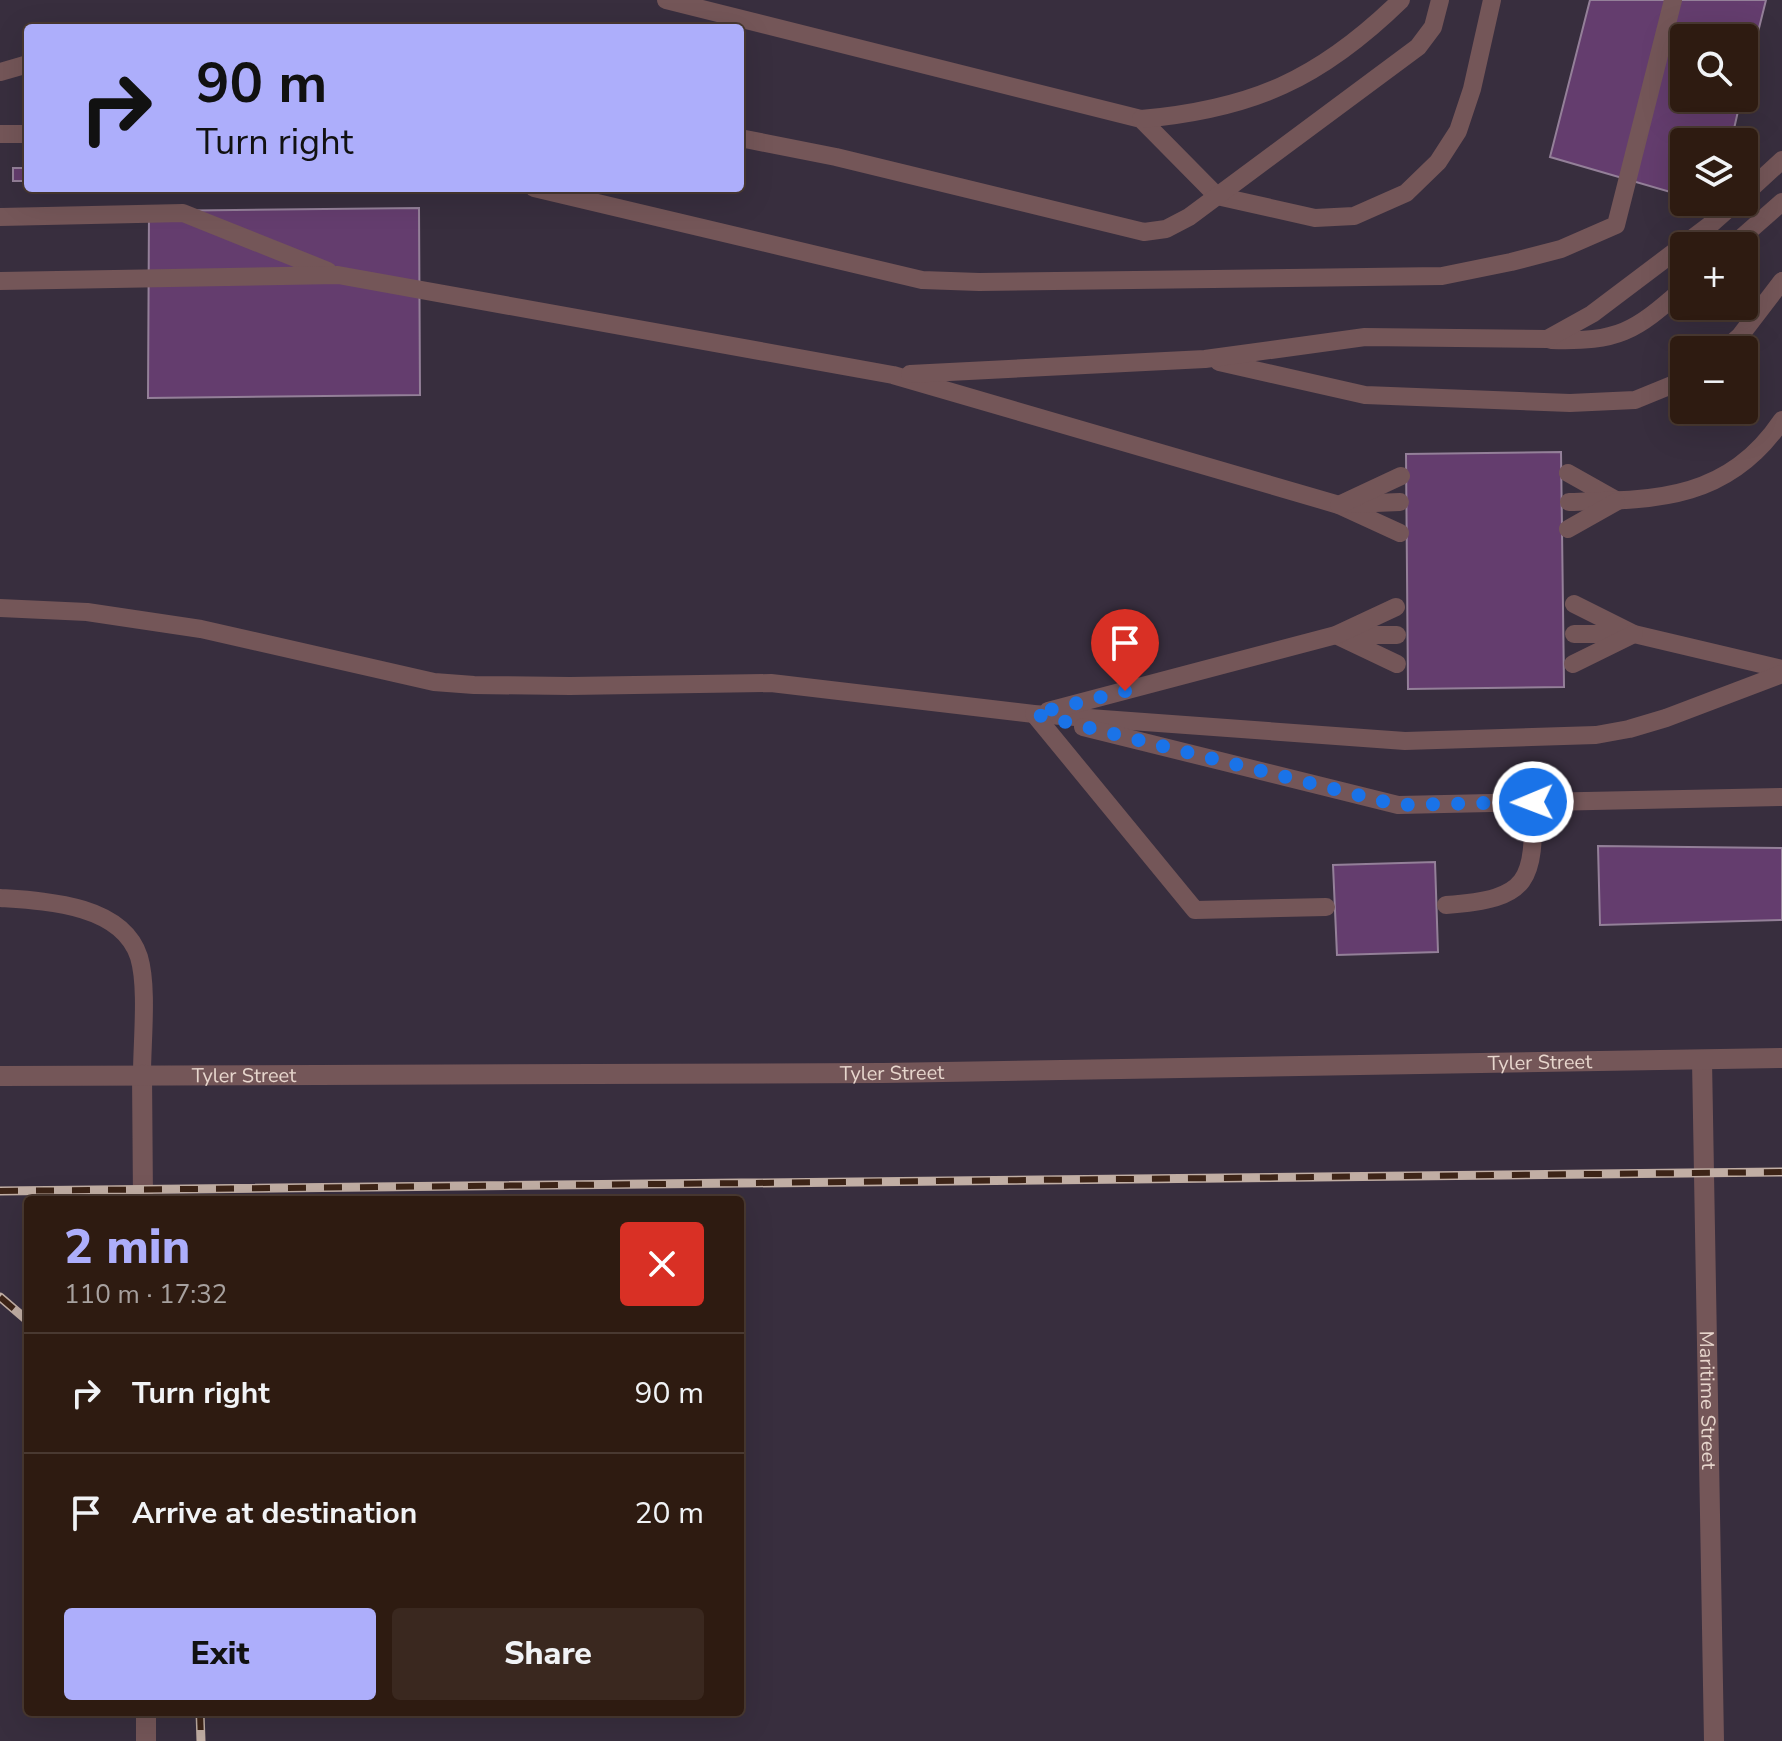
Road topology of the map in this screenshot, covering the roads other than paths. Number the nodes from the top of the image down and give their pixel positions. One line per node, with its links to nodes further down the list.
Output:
1 (666, 0): 10 (lane)
2 (1401, 0): 10 (lane)
3 (1440, 0): 17 (lane)
4 (1492, 0): 17 (lane)
5 (1673, 0): 16 (lane)
6 (0, 63): 7 (lane)
7 (24, 64)
8 (24, 65): 9 (lane)
9 (0, 72)
10 (1141, 119): 17 (lane)
11 (0, 134): 12 (lane)
12 (24, 134)
13 (744, 139): 17 (lane)
14 (1782, 160): 15 (lane)
15 (1758, 182)
16 (551, 192)
17 (1217, 196)
18 (1782, 202): 21 (lane)
19 (1720, 216): 27 (lane)
20 (0, 217): 22 (lane)
21 (1748, 232)
22 (338, 275): 23 (lane); 29 (lane)
23 (0, 281)
24 (1782, 281): 26 (lane)
25 (1670, 300): 27 (lane)
26 (1740, 336)
27 (1547, 339): 28 (lane)
28 (1205, 359): 29 (lane); 30 (lane)
29 (893, 375): 37 (lane)
30 (1670, 386)
31 (1782, 420): 34 (lane)
32 (1568, 473): 34 (lane)
33 (1401, 476): 37 (lane)
34 (1619, 501): 36 (lane); 38 (lane)
35 (1400, 502): 37 (lane)
36 (1569, 502)
37 (1339, 505): 39 (lane)
38 (1568, 529)
39 (1400, 533)
40 (1574, 604): 44 (lane)
41 (1396, 607): 45 (lane)
42 (0, 608): 50 (lane)
43 (1574, 634): 44 (lane)
44 (1634, 634): 48 (lane); 49 (lane)
45 (1336, 635): 46 (lane); 47 (lane); 50 (lane)
46 (1397, 635)
47 (1397, 664)
48 (1573, 664)
49 (1782, 671): 50 (lane)
50 (1034, 714): 52 (lane); 55 (lane)
51 (1782, 797): 52 (lane)
52 (1533, 802): 54 (lane)
53 (0, 898): 58 (lane)
54 (1446, 905)
55 (1326, 907)
56 (1782, 1058): 57 (street, Tyler Street)
57 (1702, 1060): 58 (street, Tyler Street); 63 (street, Maritime Street)
58 (142, 1074): 59 (street, Tyler Street); 60 (street)
59 (0, 1076)
60 (143, 1196)
61 (146, 1716): 62 (street)
62 (146, 1741)
63 (1714, 1741)

